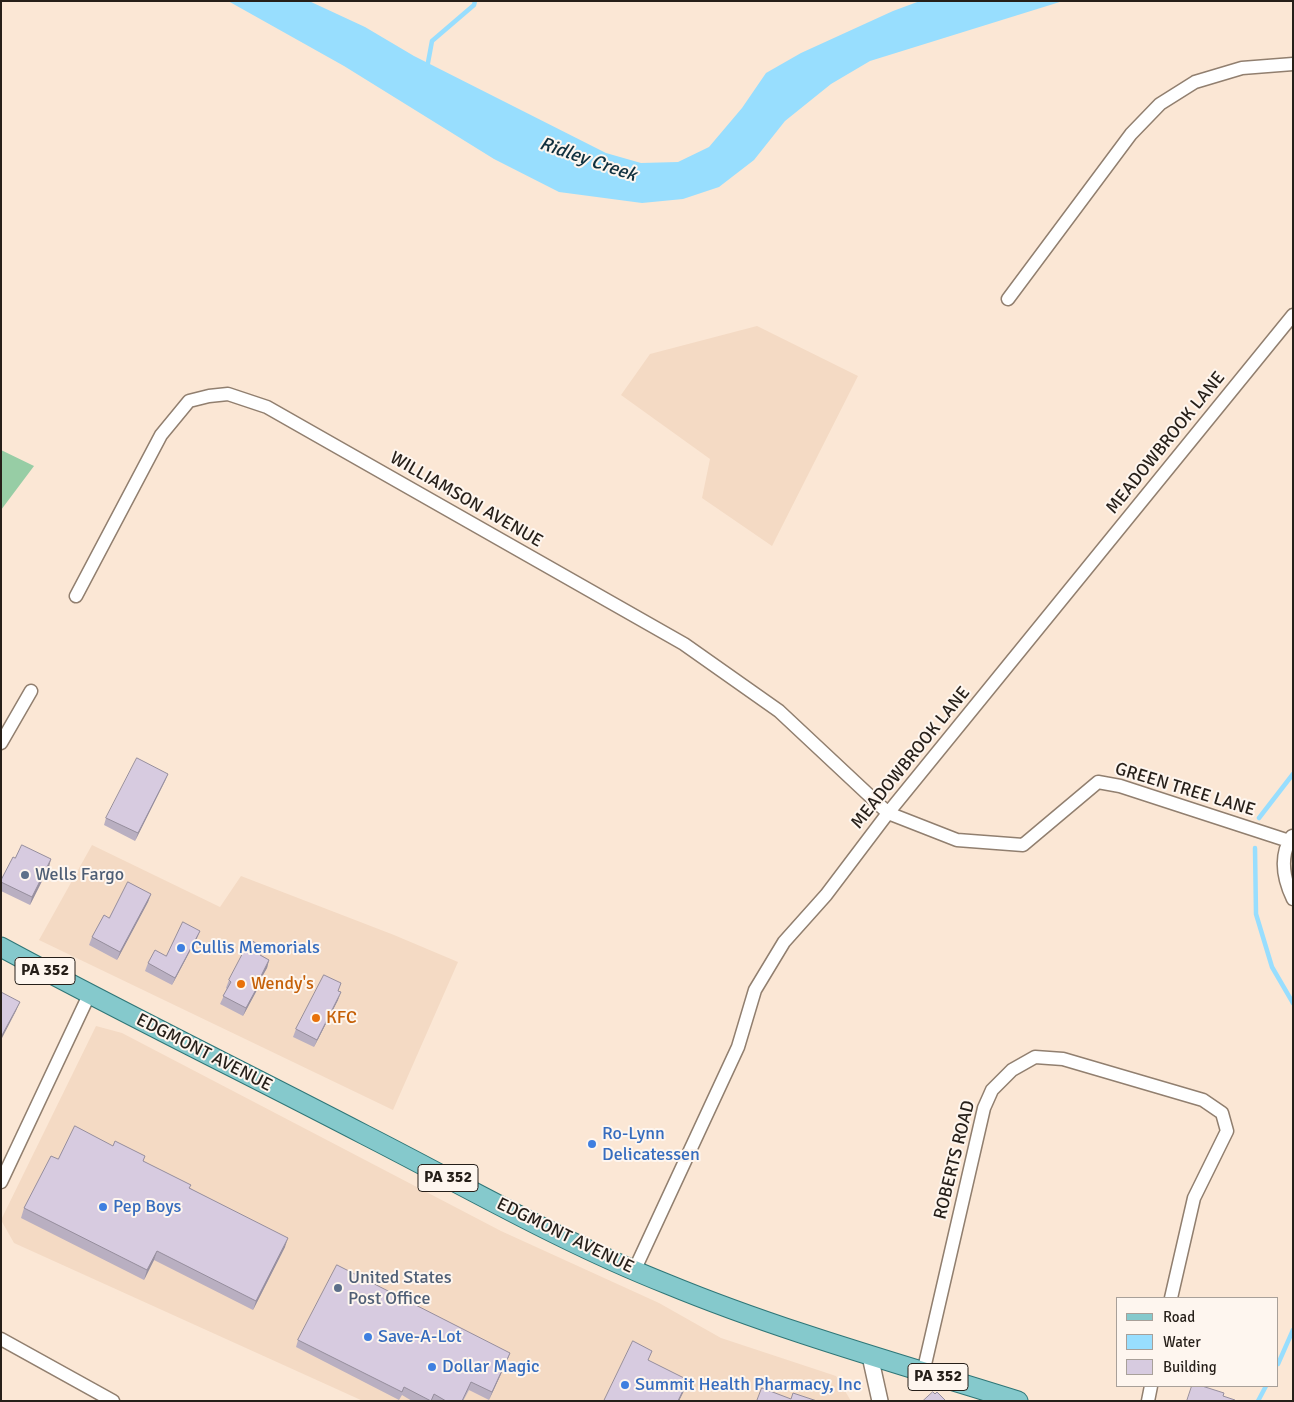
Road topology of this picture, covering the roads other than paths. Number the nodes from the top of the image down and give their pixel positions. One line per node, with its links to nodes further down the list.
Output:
1 (1293, 64): 2 (street)
2 (1008, 299)
3 (1293, 314): 7 (street, MEADOWBROOK LANE)
4 (76, 596): 7 (street, WILLIAMSON AVENUE)
5 (31, 691): 6 (street)
6 (1, 743)
7 (888, 813): 8 (street, GREEN TREE LANE); 13 (street, MEADOWBROOK LANE)
8 (1291, 838): 9 (street)
9 (1293, 899)
10 (1, 947): 11 (main road, EDGMONT AVENUE / PA 352)
11 (89, 994): 12 (street); 13 (main road, EDGMONT AVENUE / PA 352)
12 (1, 1182)
13 (634, 1271): 16 (main road, EDGMONT AVENUE / PA 352)
14 (1171, 1297): 17 (street, ROBERTS ROAD)
15 (1, 1339): 19 (street)
16 (870, 1356): 17 (main road, EDGMONT AVENUE / PA 352); 20 (street)
17 (923, 1373): 21 (main road, EDGMONT AVENUE / PA 352)
18 (1151, 1387): 22 (street)
19 (113, 1401)
20 (880, 1401)
21 (1018, 1401)
22 (1148, 1401)

